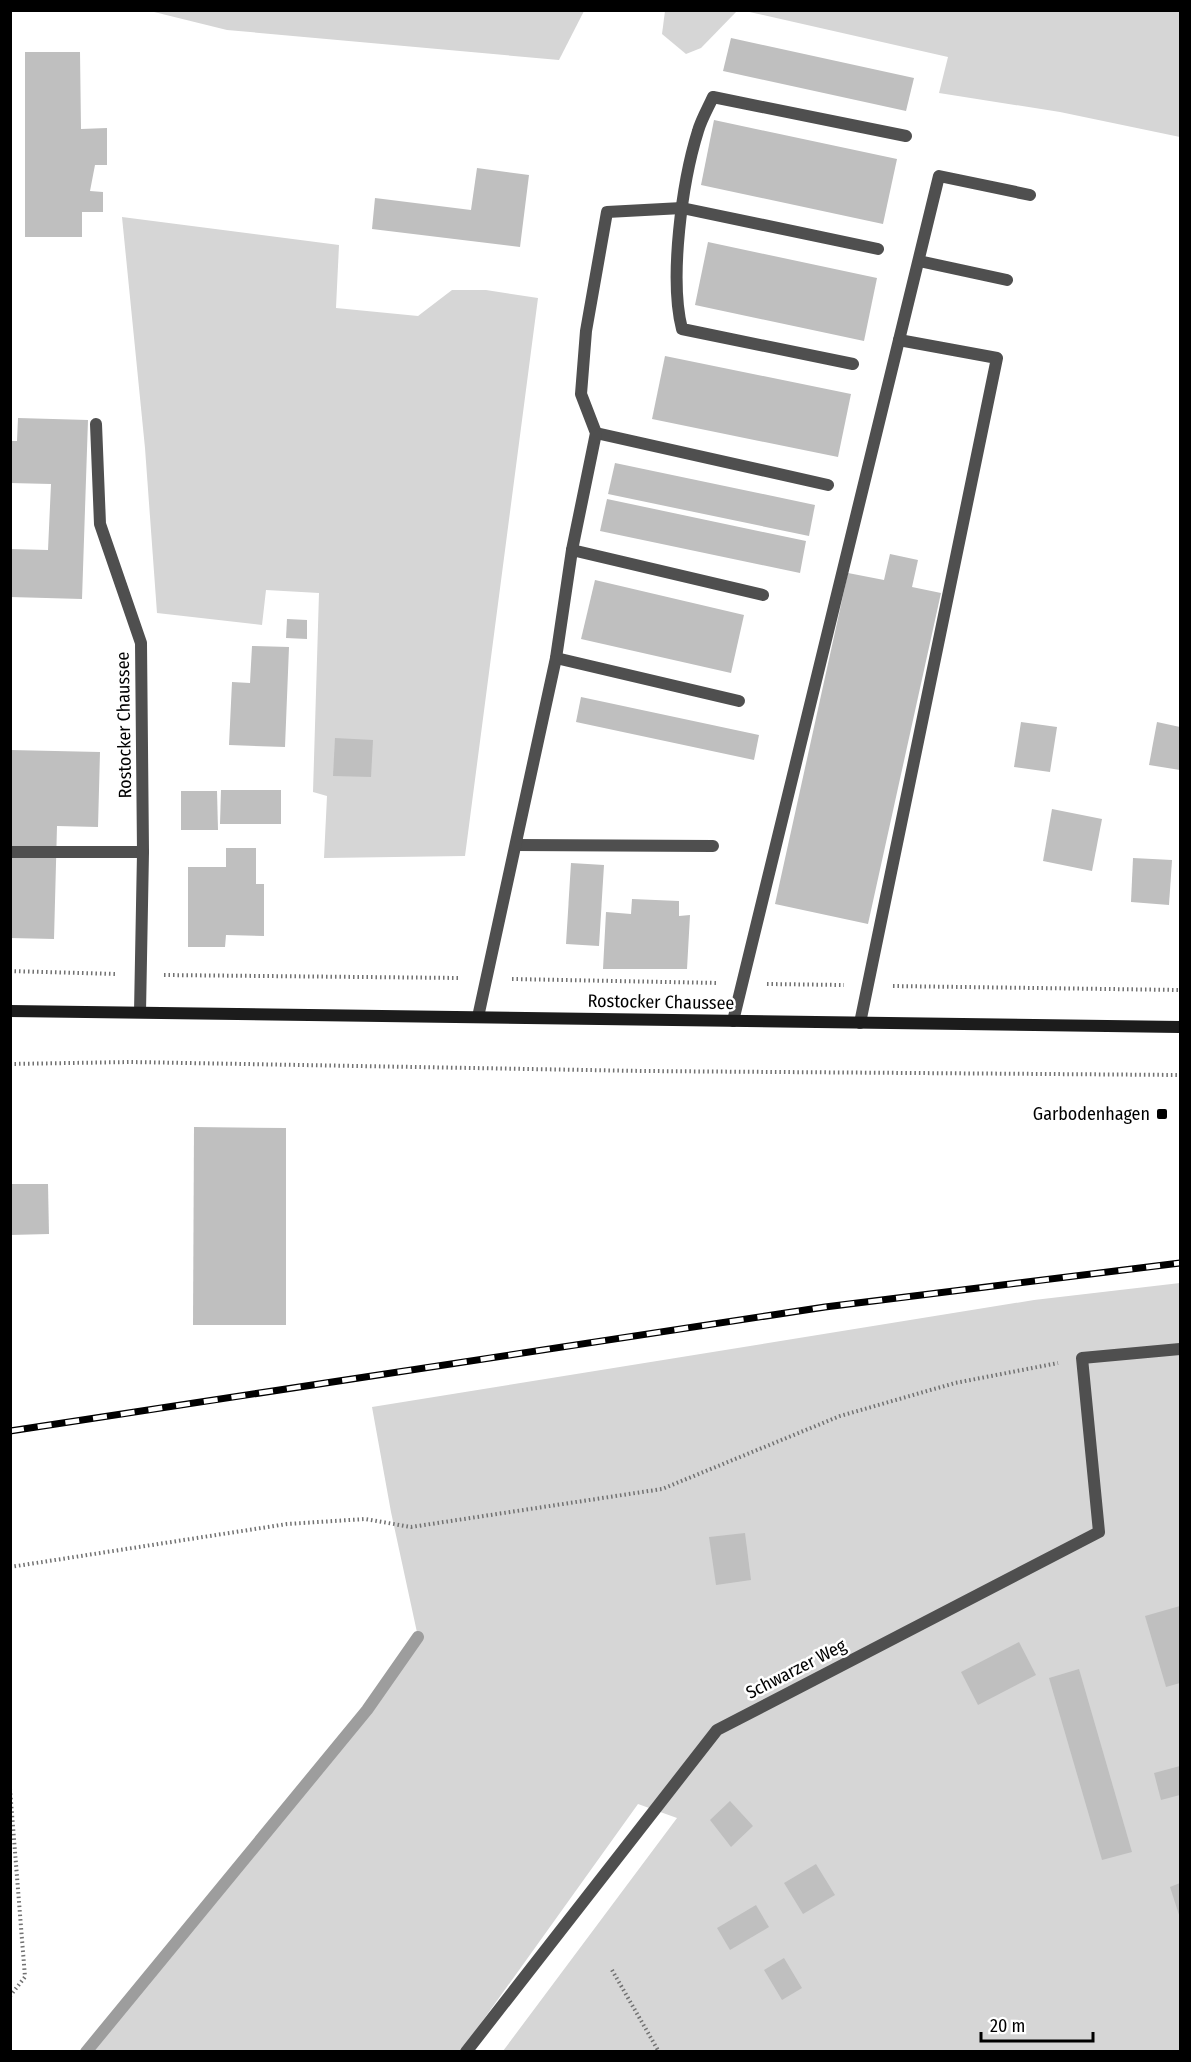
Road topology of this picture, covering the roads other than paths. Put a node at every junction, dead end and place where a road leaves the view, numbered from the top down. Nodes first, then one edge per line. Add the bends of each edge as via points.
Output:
1 (906, 136) dead end
2 (1030, 195) dead end
3 (682, 208) junction
4 (878, 249) dead end
5 (919, 261) junction
6 (1007, 280) dead end
7 (899, 340) junction
8 (853, 364) dead end
9 (96, 424) dead end
10 (596, 433) junction
11 (828, 485) dead end
12 (572, 550) junction
13 (763, 595) dead end
14 (556, 658) junction
15 (739, 701) dead end
16 (516, 844) junction
17 (713, 846) dead end
18 (10, 852) edge
19 (143, 852) junction
20 (10, 1011) edge
21 (140, 1012) junction
22 (478, 1017) junction
23 (733, 1021) junction
24 (860, 1023) junction
25 (1180, 1027) edge
26 (1180, 1349) edge
27 (466, 2052) edge

1 - 3 street via 713,97 698,131
2 - 5 street via 939,176
3 - 4 street
3 - 8 street via 676,307 682,329
3 - 10 street via 607,212 586,331 581,394
5 - 6 street
5 - 7 street
7 - 23 street
7 - 24 street via 997,358
9 - 19 street, Rostocker Chaussee via 100,524 141,643
10 - 11 street
10 - 12 street
12 - 13 street
12 - 14 street
14 - 15 street
14 - 16 street
16 - 17 street
16 - 22 street
18 - 19 street
19 - 21 street, Rostocker Chaussee
20 - 21 main road, Rostocker Chaussee
21 - 22 main road, Rostocker Chaussee
22 - 23 main road, Rostocker Chaussee
23 - 24 main road, Rostocker Chaussee
24 - 25 main road, Rostocker Chaussee
26 - 27 street, Schwarzer Weg via 1082,1358 1099,1532 717,1730

